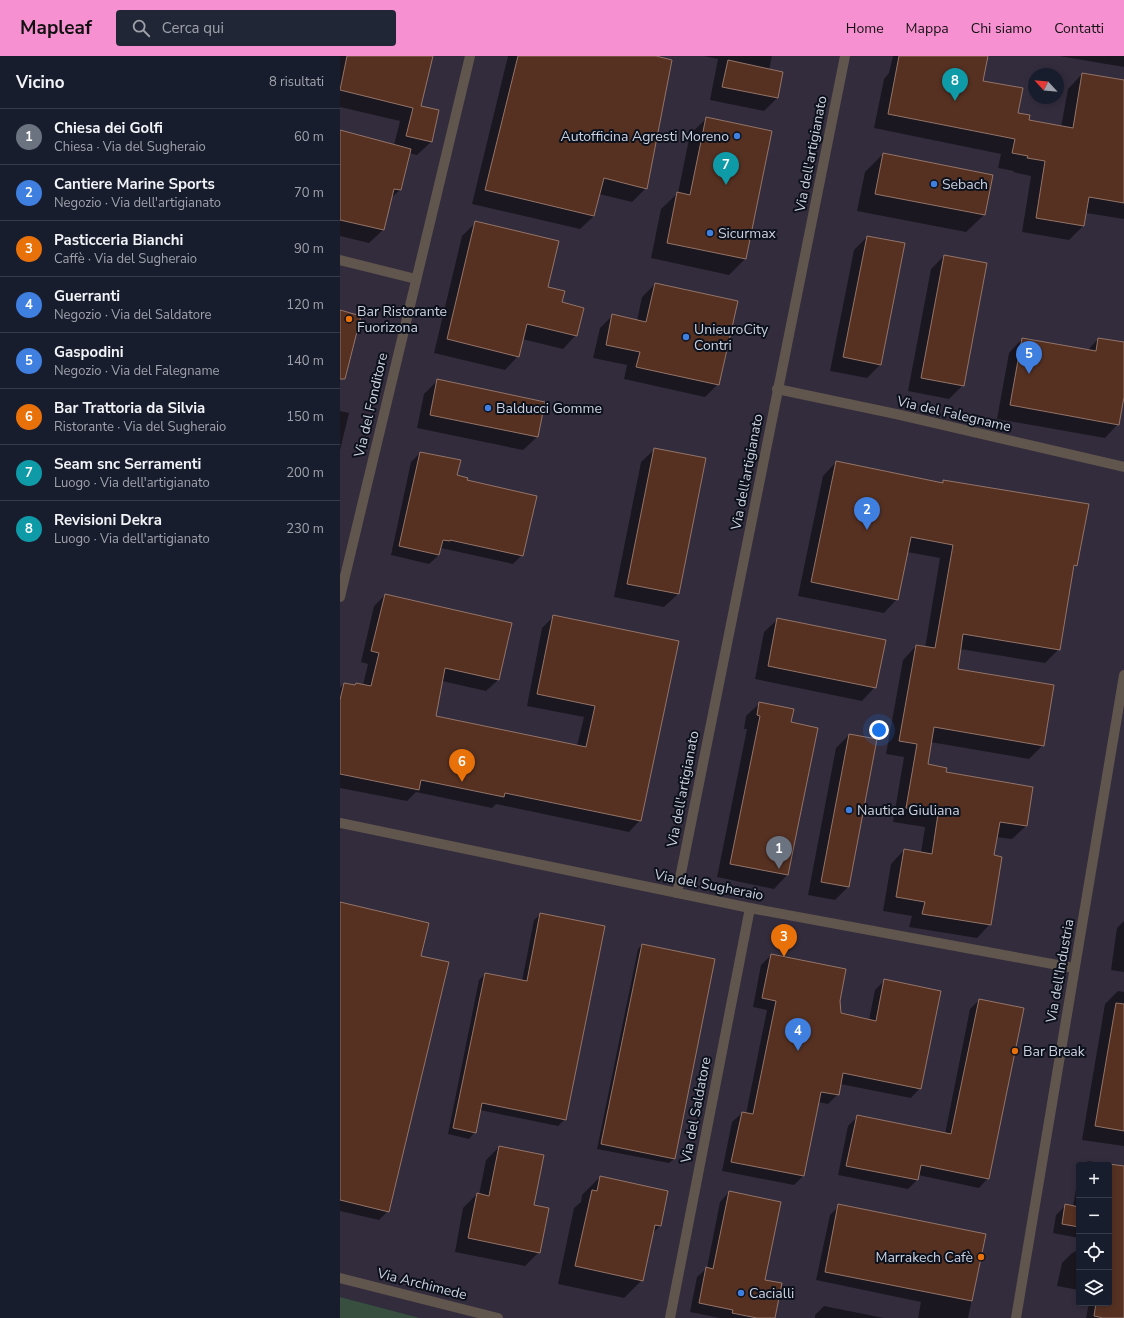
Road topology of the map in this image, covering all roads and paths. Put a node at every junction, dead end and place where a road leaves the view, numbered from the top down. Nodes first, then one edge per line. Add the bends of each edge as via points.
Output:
1 (470, 56) edge
2 (845, 56) edge
3 (340, 260) edge
4 (416, 279) junction
5 (777, 389) junction
6 (1124, 467) edge
7 (340, 598) edge
8 (1124, 675) edge
9 (340, 823) edge
10 (677, 893) junction
11 (750, 908) junction
12 (1074, 968) junction
13 (340, 1278) edge
14 (498, 1318) edge
15 (670, 1318) edge
16 (1016, 1318) edge

1 - 4 street, Via del Fonditore
2 - 5 street, Via dell'artigianato
3 - 4 street
4 - 7 street, Via del Fonditore
5 - 6 street, Via del Falegname
5 - 10 street, Via dell'artigianato
8 - 12 street, Via dell'Industria
9 - 10 street, Via del Sugheraio
10 - 11 street, Via del Sugheraio
11 - 12 street, Via del Sugheraio
11 - 15 street, Via del Saldatore
12 - 16 street, Via dell'Industria
13 - 14 street, Via Archimede

